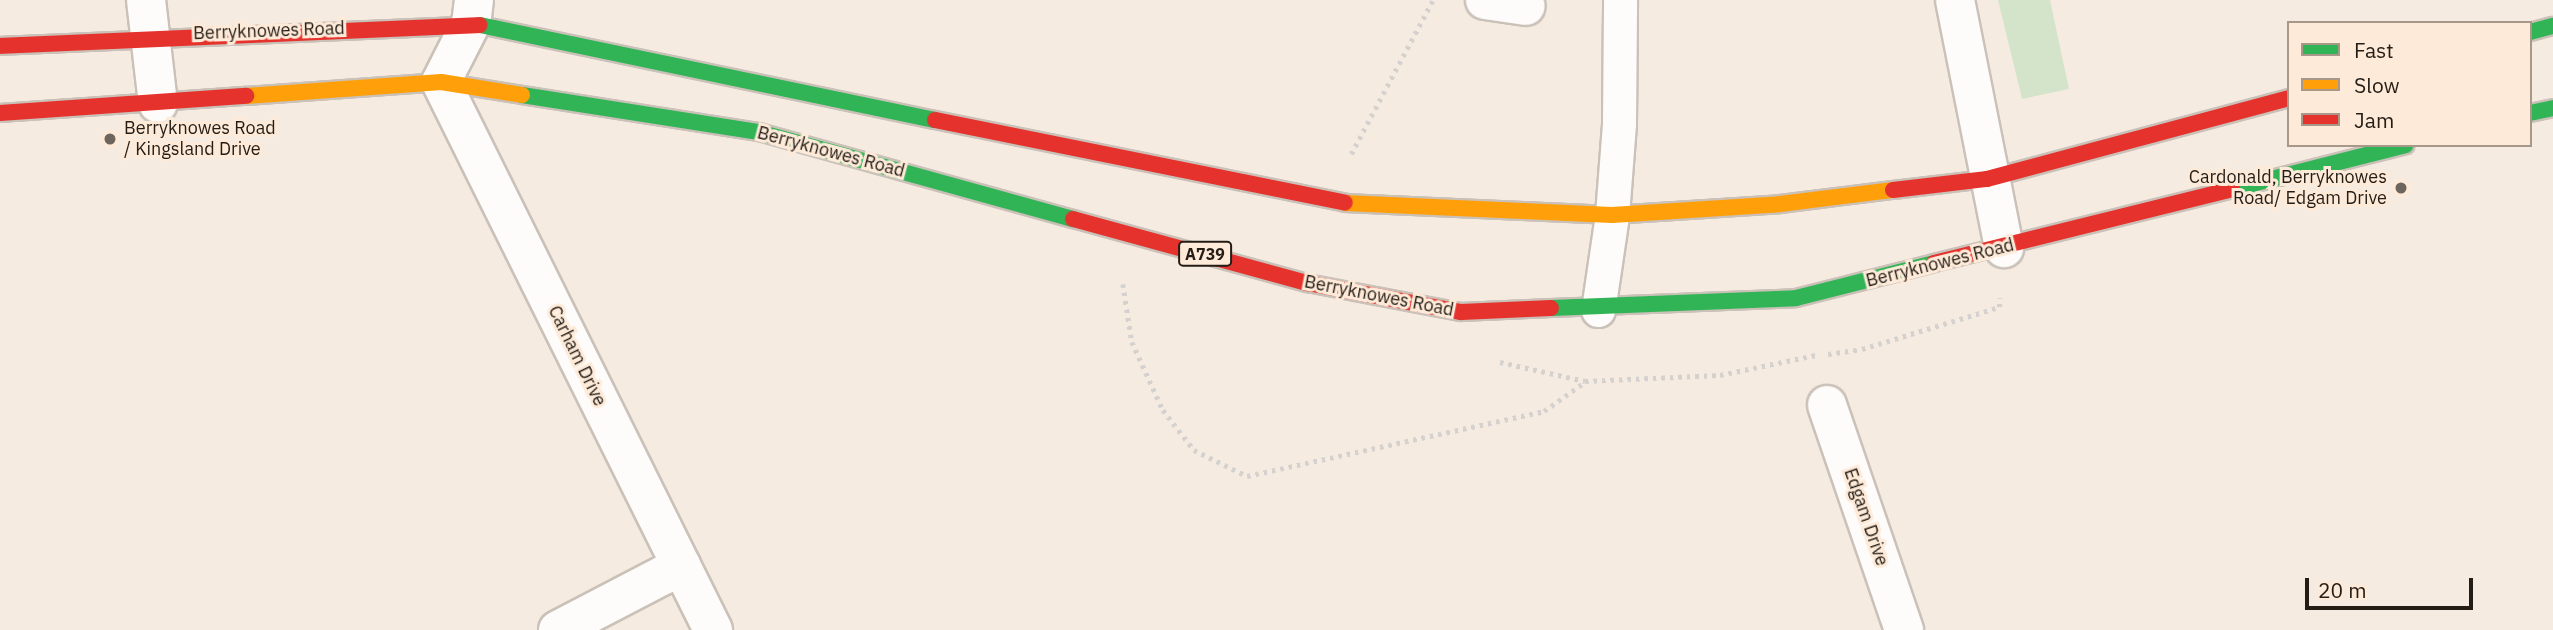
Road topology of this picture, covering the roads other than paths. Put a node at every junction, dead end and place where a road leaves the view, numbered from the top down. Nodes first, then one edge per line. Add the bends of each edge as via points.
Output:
1 (1485, 0) edge
2 (1620, 0) edge
3 (1955, 0) edge
4 (1526, 6) dead end
5 (472, 11) edge
6 (148, 18) edge
7 (2553, 26) edge
8 (2532, 31) edge
9 (0, 46) edge
10 (442, 82) junction
11 (2287, 99) edge
12 (159, 103) junction
13 (2553, 108) edge
14 (0, 113) edge
15 (2532, 113) edge
16 (2398, 147) edge
17 (1987, 179) junction
18 (1612, 215) junction
19 (2004, 248) junction
20 (1598, 310) junction
21 (1828, 405) dead end
22 (681, 566) junction
23 (558, 630) edge
24 (713, 630) edge
25 (1904, 630) edge

1 - 4 street
2 - 18 lane
3 - 17 street
5 - 6 main road, Berryknowes Road
5 - 10 street
5 - 18 main road, Berryknowes Road via 1326,202
6 - 9 main road, Berryknowes Road
6 - 12 street
7 - 8 main road
10 - 12 main road, Berryknowes Road / A739
10 - 20 main road, Berryknowes Road / A739 via 759,132 1307,283 1461,312
10 - 22 street, Carham Drive
11 - 17 main road, Berryknowes Road
12 - 14 main road, Berryknowes Road / A739
13 - 15 main road
16 - 19 main road, Berryknowes Road / A739
17 - 18 main road, Berryknowes Road via 1780,204
17 - 19 street
18 - 20 lane
19 - 20 main road, Berryknowes Road / A739 via 1796,298
21 - 25 street, Edgam Drive
22 - 23 street
22 - 24 street, Carham Drive

